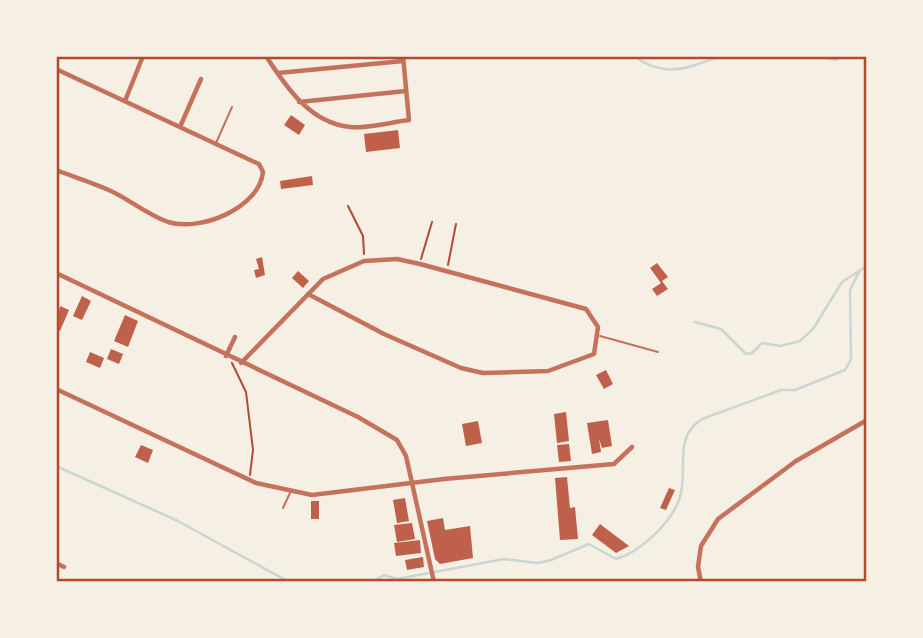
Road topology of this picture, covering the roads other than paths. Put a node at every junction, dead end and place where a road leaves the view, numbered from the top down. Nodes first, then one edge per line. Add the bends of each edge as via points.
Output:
1 (143, 56) edge
2 (266, 56) edge
3 (403, 58) edge
4 (56, 69) edge
5 (277, 73) junction
6 (201, 79) dead end
7 (406, 91) junction
8 (125, 101) junction
9 (299, 102) junction
10 (232, 107) dead end
11 (180, 127) junction
12 (216, 144) junction
13 (56, 170) edge
14 (56, 273) edge
15 (308, 294) junction
16 (599, 335) junction
17 (235, 337) dead end
18 (658, 352) dead end
19 (226, 356) junction
20 (241, 363) junction
21 (56, 389) edge
22 (867, 420) edge
23 (632, 447) dead end
24 (414, 483) junction
25 (290, 492) junction
26 (283, 508) dead end
27 (56, 562) edge
28 (64, 567) dead end
29 (434, 582) edge
30 (701, 582) edge

1 - 8 street
2 - 5 street
3 - 5 street
3 - 7 street
4 - 8 street
5 - 9 street
6 - 11 street
7 - 9 street
7 - 9 street via 409,120 350,127
8 - 11 street
10 - 12 lane
11 - 12 street
12 - 13 street via 258,164 263,173 241,207 210,221 169,222 109,190
14 - 19 street
15 - 16 street via 323,279 363,261 397,260 586,309 592,313
15 - 16 street via 384,334 483,373 548,371 594,354
15 - 20 street
16 - 18 lane
17 - 19 street
19 - 20 street
20 - 24 street via 392,436 406,456
21 - 25 street via 249,479
22 - 30 street via 796,461 718,519 701,546
23 - 24 street via 614,464
24 - 25 street via 336,493
24 - 29 street
25 - 26 lane
27 - 28 street

